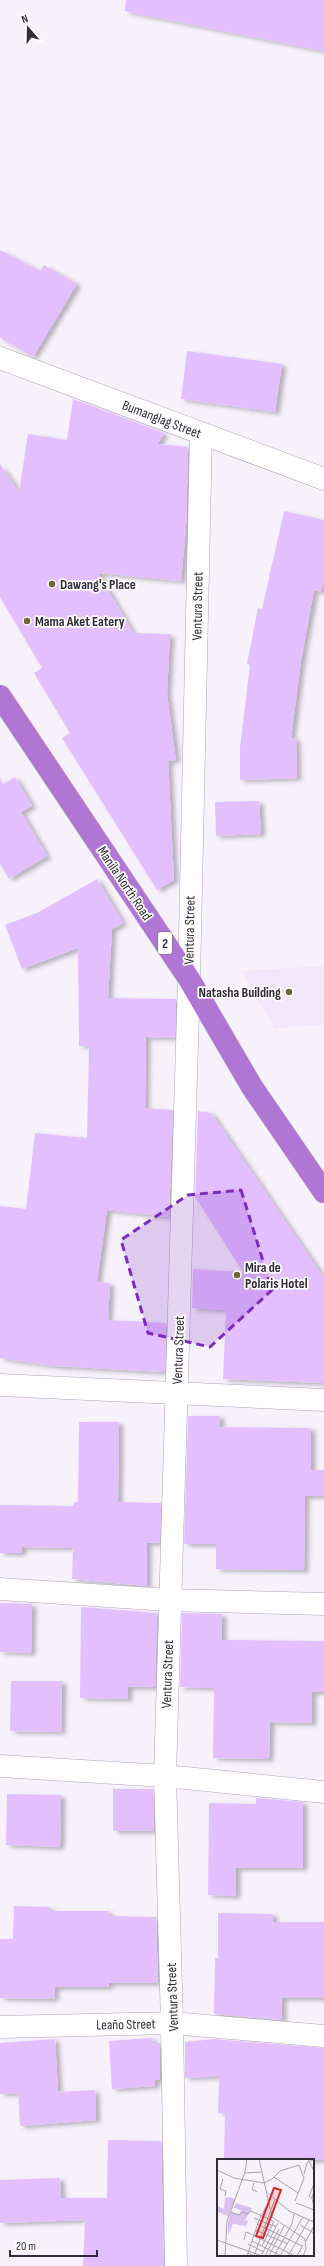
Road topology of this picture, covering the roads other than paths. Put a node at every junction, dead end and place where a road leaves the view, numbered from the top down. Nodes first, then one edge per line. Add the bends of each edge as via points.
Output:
1 (0, 358) edge
2 (201, 433) junction
3 (324, 479) edge
4 (0, 696) edge
5 (189, 979) junction
6 (324, 1192) edge
7 (0, 1385) edge
8 (176, 1394) junction
9 (324, 1400) edge
10 (0, 1589) edge
11 (169, 1600) junction
12 (324, 1604) edge
13 (0, 1766) edge
14 (165, 1776) junction
15 (324, 1792) edge
16 (172, 2023) junction
17 (0, 2027) edge
18 (324, 2036) edge
19 (176, 2266) edge

1 - 2 street, Bumanglag Street
2 - 3 street, Bumanglag Street
2 - 5 street, Ventura Street
4 - 5 highway, Manila North Road / 2
5 - 6 highway, Manila North Road / 2 via 252,1087
5 - 8 street, Ventura Street
7 - 8 street
8 - 9 street
8 - 11 street, Ventura Street
10 - 11 street
11 - 12 street
11 - 14 street, Ventura Street
13 - 14 street
14 - 15 street
14 - 16 street, Ventura Street
16 - 17 street, Leaño Street
16 - 18 street, Leaño Street
16 - 19 street, Ventura Street

